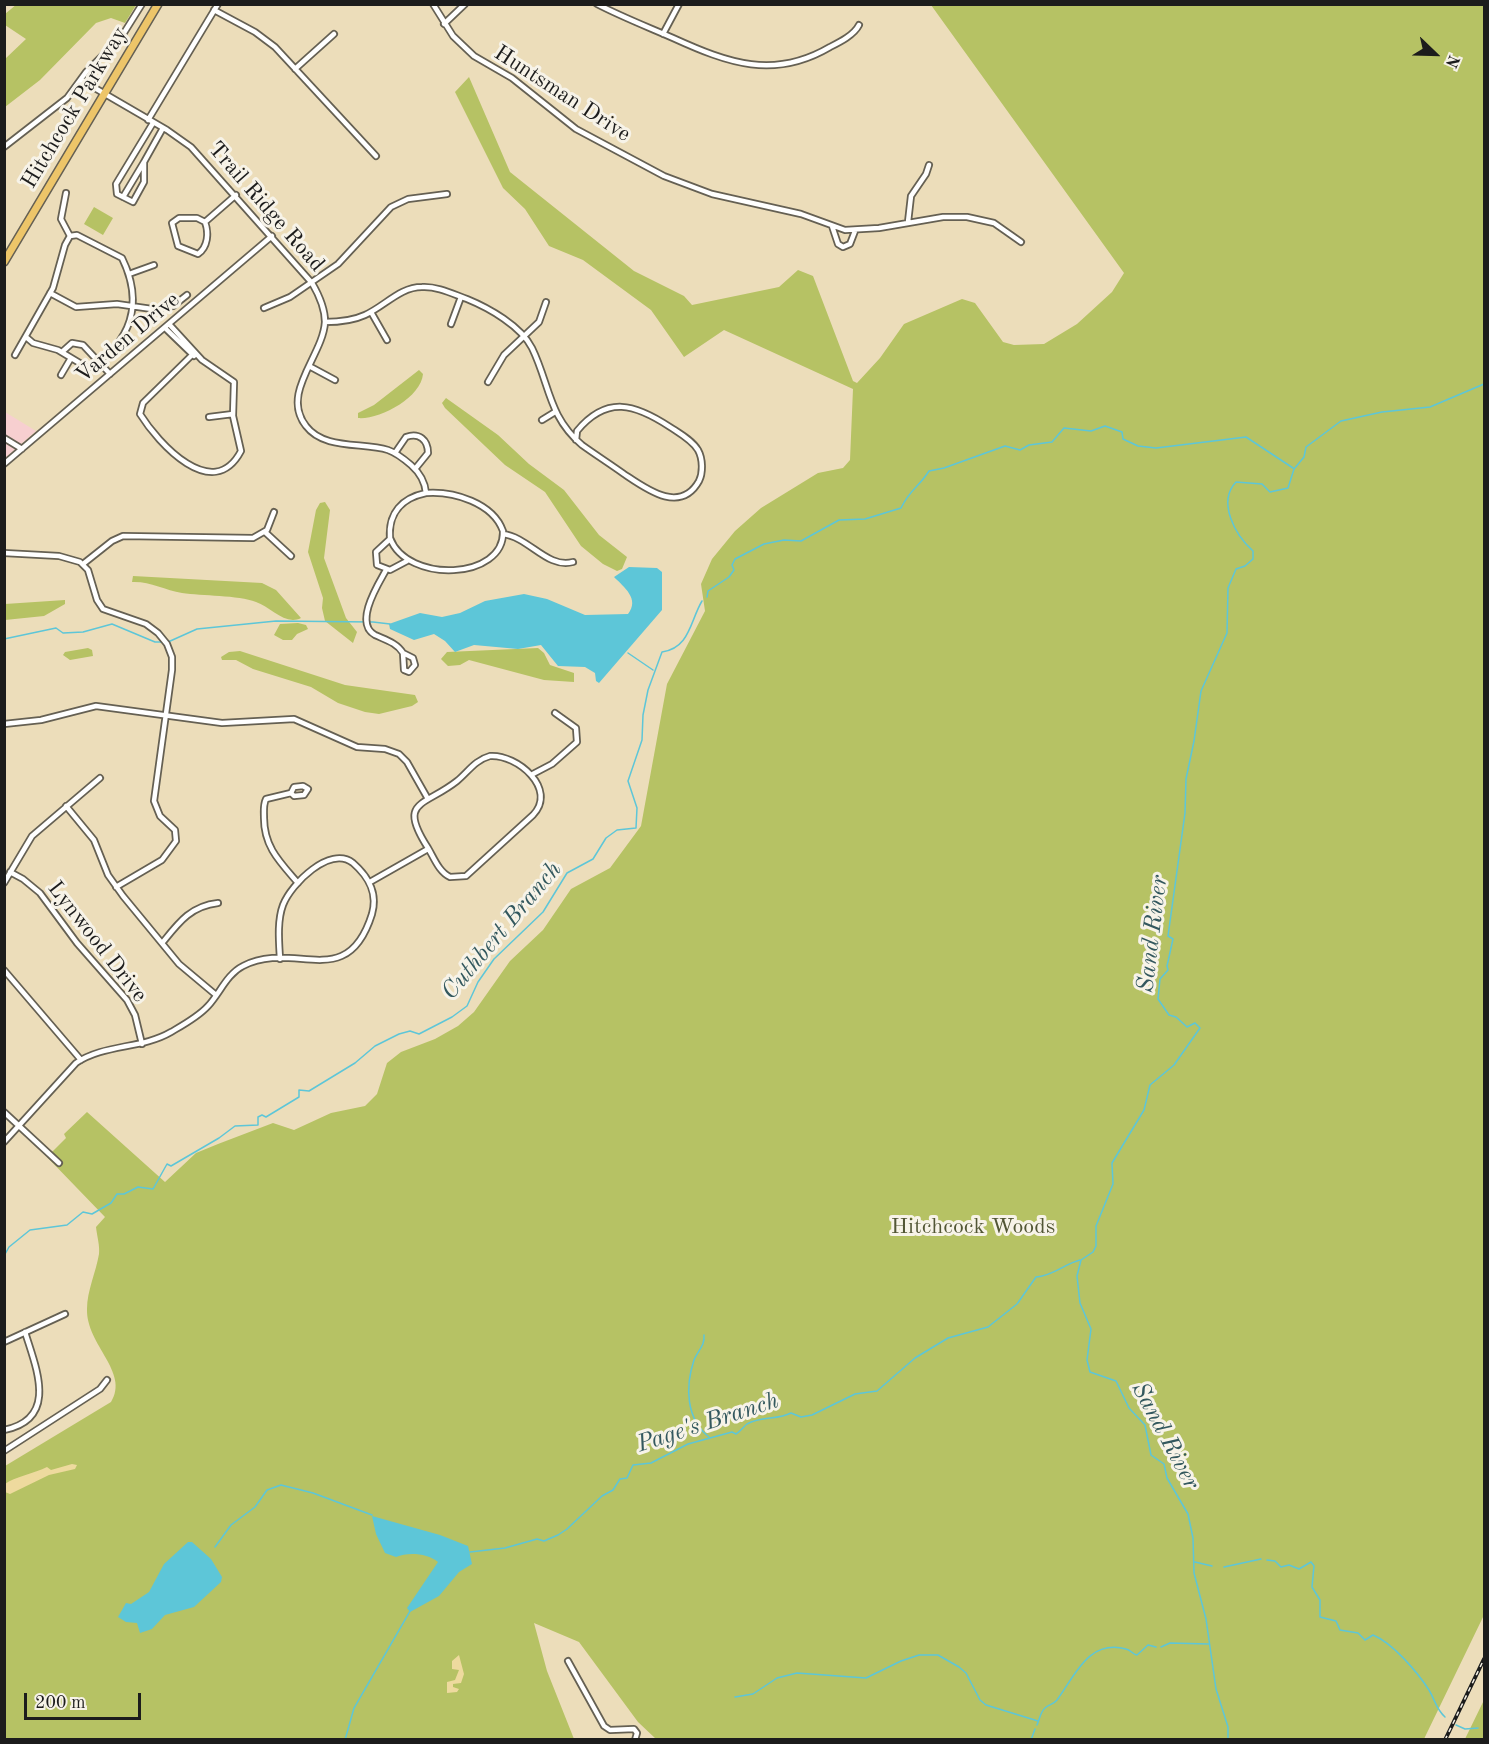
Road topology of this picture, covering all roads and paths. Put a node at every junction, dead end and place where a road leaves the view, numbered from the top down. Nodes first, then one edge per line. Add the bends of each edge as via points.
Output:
1 (142, 4) edge
2 (158, 4) edge
3 (218, 4) edge
4 (433, 4) edge
5 (465, 4) edge
6 (597, 4) edge
7 (679, 4) edge
8 (214, 10) junction
9 (444, 24) junction
10 (859, 25) dead end
11 (334, 34) dead end
12 (663, 34) junction
13 (296, 69) junction
14 (81, 80) junction
15 (104, 96) junction
16 (151, 122) junction
17 (163, 128) junction
18 (4, 147) edge
19 (376, 156) dead end
20 (144, 162) junction
21 (929, 165) dead end
22 (66, 193) dead end
23 (447, 194) dead end
24 (236, 195) junction
25 (123, 197) junction
26 (205, 222) junction
27 (908, 222) junction
28 (831, 225) junction
29 (855, 231) junction
30 (70, 236) junction
31 (272, 236) junction
32 (1021, 242) dead end
33 (4, 262) edge
34 (154, 265) dead end
35 (129, 274) junction
36 (312, 283) junction
37 (50, 293) junction
38 (187, 295) dead end
39 (461, 297) junction
40 (546, 302) dead end
41 (131, 306) junction
42 (264, 308) dead end
43 (371, 312) junction
44 (325, 322) junction
45 (451, 324) dead end
46 (167, 326) junction
47 (26, 337) junction
48 (524, 337) junction
49 (387, 340) dead end
50 (62, 352) junction
51 (15, 355) dead end
52 (192, 355) junction
53 (71, 358) junction
54 (202, 360) junction
55 (99, 362) junction
56 (309, 366) junction
57 (110, 374) junction
58 (61, 375) dead end
59 (240, 376) dead end
60 (335, 380) dead end
61 (233, 381) junction
62 (488, 382) dead end
63 (555, 412) junction
64 (233, 414) junction
65 (209, 417) dead end
66 (542, 420) dead end
67 (4, 438) edge
68 (576, 440) junction
69 (22, 449) junction
70 (395, 453) junction
71 (5, 461) edge
72 (415, 469) junction
73 (646, 488) junction
74 (426, 493) junction
75 (640, 495) dead end
76 (274, 512) dead end
77 (265, 532) junction
78 (504, 534) junction
79 (390, 539) junction
80 (4, 553) edge
81 (291, 556) dead end
82 (407, 561) junction
83 (573, 562) dead end
84 (83, 564) junction
85 (386, 570) junction
86 (403, 653) dead end
87 (555, 713) dead end
88 (166, 716) junction
89 (4, 724) edge
90 (531, 775) junction
91 (100, 777) dead end
92 (291, 793) dead end
93 (428, 799) junction
94 (66, 806) junction
95 (429, 849) junction
96 (10, 872) junction
97 (370, 882) junction
98 (4, 883) edge
99 (298, 883) junction
100 (116, 887) junction
101 (218, 903) dead end
102 (163, 942) junction
103 (279, 959) junction
104 (4, 970) edge
105 (216, 995) junction
106 (142, 1044) junction
107 (81, 1060) junction
108 (4, 1112) edge
109 (18, 1126) junction
110 (4, 1142) edge
111 (59, 1163) dead end
112 (65, 1314) dead end
113 (25, 1332) junction
114 (4, 1342) edge
115 (107, 1380) dead end
116 (4, 1430) edge
117 (4, 1451) edge
118 (568, 1661) dead end
119 (636, 1740) edge

1 - 14 street via 122,36
2 - 15 main road, Hitchcock Parkway
3 - 8 street
4 - 9 street, Huntsman Drive
5 - 9 street
6 - 12 street
7 - 12 street
8 - 13 street via 263,38
8 - 16 street
9 - 28 street, Huntsman Drive via 474,56 512,78 576,129 664,176 712,194 801,214
10 - 12 street via 818,54 795,63 768,66 724,59
11 - 13 street
13 - 19 street
14 - 15 street, Trail Ridge Road
14 - 18 street via 62,103
15 - 16 street, Trail Ridge Road
15 - 33 main road, Hitchcock Parkway
16 - 17 street, Trail Ridge Road
16 - 25 street via 116,183 117,194
17 - 20 street
17 - 24 street, Trail Ridge Road via 191,147
20 - 25 street
20 - 25 street via 144,182 133,202
21 - 27 street via 911,196
22 - 30 street via 61,219
23 - 36 street via 391,207 346,257
24 - 26 street
24 - 31 street, Trail Ridge Road
26 - 26 street via 184,218 175,221 172,224 178,246 198,254 203,250
27 - 29 street, Huntsman Drive
27 - 32 street, Huntsman Drive via 974,218 1001,227
28 - 29 street, Huntsman Drive
28 - 29 street, Huntsman Drive via 843,247 850,244
30 - 35 street via 77,235 120,255
30 - 37 street
31 - 36 street, Trail Ridge Road
31 - 46 street, Varden Drive
34 - 35 street
35 - 41 street
36 - 42 street
36 - 44 street, Trail Ridge Road via 321,300
37 - 41 street via 76,308
37 - 47 street
38 - 41 street via 164,310
39 - 43 street via 433,288 414,288
39 - 45 street
39 - 48 street via 489,309
40 - 48 street via 542,318
41 - 55 street via 124,337
43 - 44 street via 352,320
43 - 49 street
44 - 56 street
46 - 52 street
46 - 54 street
46 - 57 street, Varden Drive
47 - 50 street
47 - 51 street
48 - 62 street via 504,356
48 - 63 street
50 - 53 street
50 - 55 street via 76,343
52 - 54 street
52 - 64 street via 143,403 141,416 180,461 211,470 232,463 241,451
53 - 55 street via 88,368
53 - 58 street
54 - 61 street
55 - 57 street
56 - 60 street
56 - 70 street via 298,400 302,419 310,431 327,440 364,444
57 - 69 street, Varden Drive
59 - 61 street
61 - 64 street
63 - 66 street
63 - 68 street
64 - 65 street
67 - 69 street
68 - 73 street via 592,456
68 - 73 street via 577,431 594,415 624,406 650,414 694,444 700,454 702,472 689,492 667,498
69 - 71 street, Varden Drive
70 - 72 street
70 - 72 street via 406,437 421,438 428,453
72 - 74 street
73 - 75 street
74 - 78 street via 487,508
74 - 79 street via 409,498 395,510
76 - 77 street
77 - 81 street
77 - 84 street via 243,540 123,536
78 - 82 street via 493,555 472,568 428,568
78 - 83 street via 523,540 557,563
79 - 82 street
79 - 85 street via 375,555 378,565
80 - 84 street via 59,556
82 - 85 street
84 - 88 street via 103,609 146,624 167,644 173,666
85 - 86 street via 369,602 369,627 371,633
87 - 90 street via 576,728 577,742 552,764
88 - 89 street via 96,706 41,720
88 - 93 street via 222,723 298,720 357,747 399,754
88 - 100 street via 155,806 175,830 176,841 162,860
90 - 93 street via 506,758 486,757 454,784
90 - 95 street via 542,796 538,810 466,876 457,879 446,875
91 - 94 street
92 - 99 street via 271,796 265,801 264,834 276,857
93 - 95 street via 417,807 413,821
94 - 96 street via 32,836
94 - 100 street via 93,839
95 - 97 street
96 - 98 street
96 - 106 street, Lynwood Drive via 40,893 127,1000
97 - 99 street via 351,861 337,857
97 - 103 street via 375,898 372,912 363,938 352,951 329,960
99 - 103 street via 282,909
100 - 102 street
101 - 102 street via 190,912
102 - 105 street via 178,964
103 - 105 street via 243,965
104 - 107 street
105 - 106 street via 187,1023
106 - 107 street
107 - 109 street
108 - 109 street
109 - 110 street
109 - 111 street
112 - 113 street
113 - 114 street
113 - 116 street via 36,1369 39,1404 28,1420
115 - 117 street via 100,1389
118 - 119 street via 604,1726 610,1730 631,1728 637,1731

